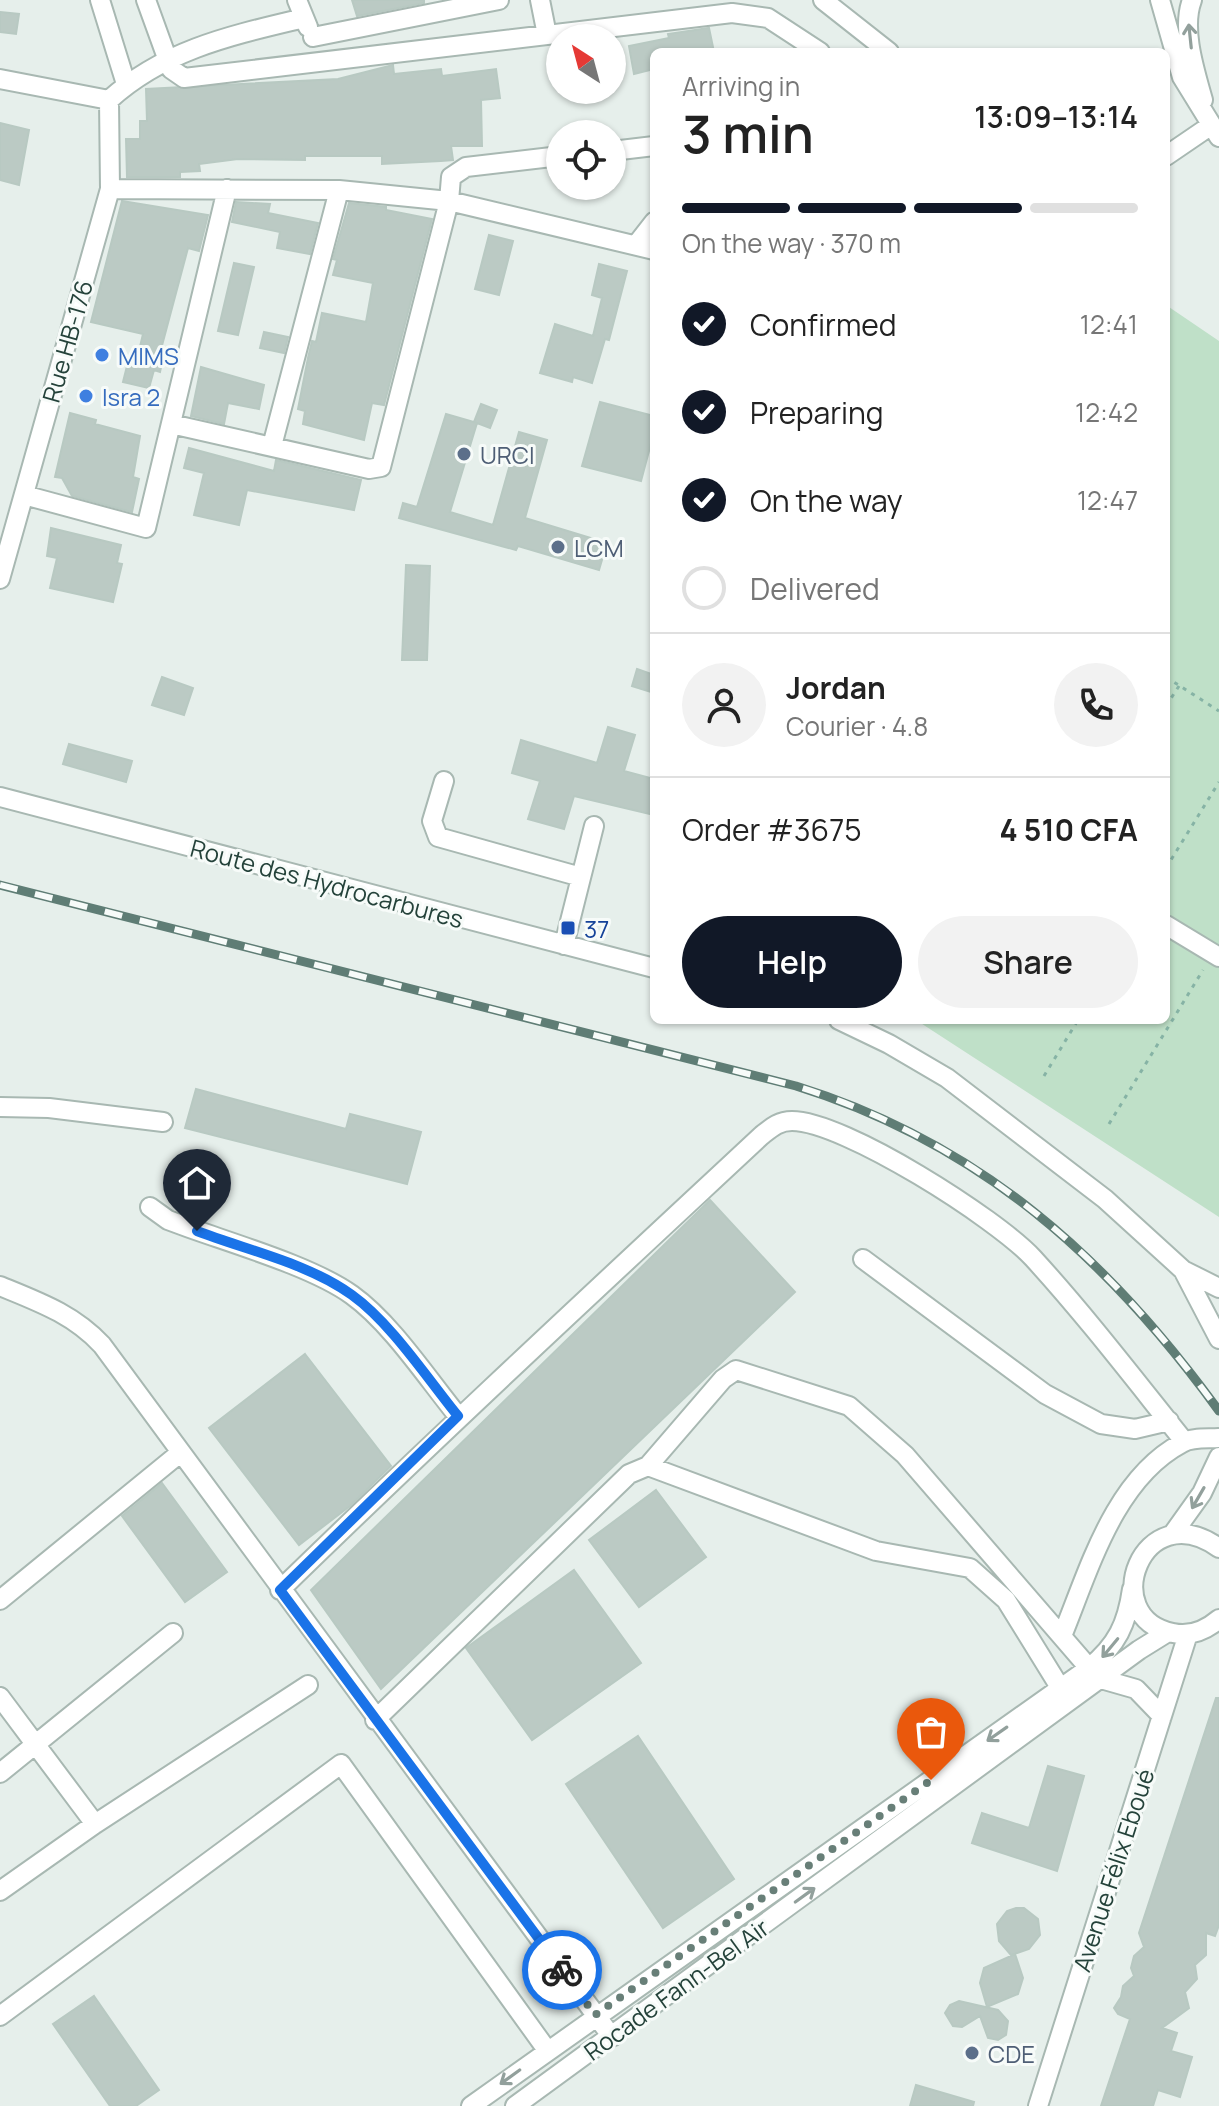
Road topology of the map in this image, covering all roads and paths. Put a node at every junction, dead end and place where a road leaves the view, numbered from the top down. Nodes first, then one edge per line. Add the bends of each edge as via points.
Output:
1 (100, 0) edge
2 (146, 0) edge
3 (297, 0) edge
4 (499, 0) edge
5 (540, 0) edge
6 (823, 0) edge
7 (1160, 0) edge
8 (1192, 0) edge
9 (304, 18) junction
10 (626, 26) edge
11 (546, 30) edge
12 (546, 35) edge
13 (313, 37) junction
14 (795, 45) edge
15 (884, 48) edge
16 (168, 58) junction
17 (325, 62) junction
18 (0, 79) edge
19 (126, 84) junction
20 (109, 100) junction
21 (1215, 131) edge
22 (650, 146) edge
23 (626, 149) edge
24 (1170, 154) edge
25 (546, 158) edge
26 (110, 189) junction
27 (227, 189) junction
28 (339, 190) junction
29 (449, 201) junction
30 (645, 248) edge
31 (171, 424) junction
32 (272, 446) junction
33 (24, 495) junction
34 (0, 579) edge
35 (1170, 680) edge
36 (1179, 686) junction
37 (1170, 700) edge
38 (1219, 711) edge
39 (444, 781) dead end
40 (1219, 782) edge
41 (0, 797) edge
42 (594, 826) dead end
43 (1170, 862) edge
44 (581, 877) junction
45 (1170, 927) edge
46 (564, 945) junction
47 (1216, 956) edge
48 (650, 967) edge
49 (851, 1024) edge
50 (1076, 1024) edge
51 (1044, 1076) dead end
52 (0, 1107) edge
53 (163, 1122) dead end
54 (1109, 1124) dead end
55 (150, 1207) dead end
56 (863, 1259) dead end
57 (1183, 1270) junction
58 (0, 1286) edge
59 (1219, 1288) edge
60 (1219, 1339) edge
61 (458, 1416) junction
62 (1169, 1421) junction
63 (1219, 1438) edge
64 (1184, 1441) junction
65 (180, 1453) junction
66 (1219, 1457) edge
67 (648, 1466) junction
68 (1172, 1535) junction
69 (1219, 1548) edge
70 (1132, 1589) junction
71 (280, 1590) junction
72 (0, 1600) edge
73 (1219, 1619) edge
74 (1168, 1632) junction
75 (173, 1633) dead end
76 (1188, 1634) junction
77 (1062, 1636) junction
78 (1095, 1673) junction
79 (308, 1685) dead end
80 (1065, 1696) junction
81 (0, 1697) edge
82 (1162, 1716) junction
83 (375, 1720) junction
84 (35, 1745) junction
85 (0, 1773) edge
86 (95, 1824) junction
87 (0, 1891) edge
88 (595, 2015) junction
89 (0, 2016) edge
90 (612, 2037) junction
91 (547, 2050) junction
92 (471, 2106) edge
93 (515, 2106) edge
94 (1038, 2106) edge

1 - 19 street
2 - 16 street
3 - 9 street
4 - 13 street
5 - 11 street
6 - 15 street
7 - 21 street via 1182,77
21 -> 8 street via 1194,66 1187,11
9 - 13 street
9 - 16 street via 207,42
10 - 14 street via 732,13 768,18
12 - 17 street
13 - 17 street
16 - 17 street via 184,78
16 - 19 street
18 - 20 street
19 - 20 street
20 - 26 street, Rue HB-176
21 - 24 street
22 - 23 street
25 - 29 street via 458,170 451,177
26 - 27 street
26 - 33 street, Rue HB-176
27 - 28 street
27 - 31 street
28 - 29 street
28 - 32 street
29 - 30 street
29 - 32 street via 383,464 369,469
31 - 32 street
31 - 33 street via 146,528
33 - 34 street, Rue HB-176
35 - 36 path
36 - 37 path
36 - 38 path
39 - 44 street via 432,821 438,837
40 - 43 path
41 - 46 street, Route des Hydrocarbures
42 - 44 street
44 - 46 street
45 - 47 street
46 - 48 street, Route des Hydrocarbures
47 - 54 path
49 - 57 street via 947,1078 1012,1125
50 - 51 path
52 - 53 street
55 - 61 street via 168,1220 307,1272 352,1295
56 - 62 street via 1045,1394 1101,1424 1135,1429
57 - 59 street
57 - 60 street
58 - 65 street via 82,1323
61 - 62 street via 761,1136 774,1125 791,1121 811,1124 912,1171 1019,1246
61 - 71 street
62 - 64 street
63 - 64 street
64 - 77 street via 1135,1484 1106,1530
65 - 71 street
65 - 72 street
66 -> 68 street via 1202,1493
67 - 77 street via 736,1370 849,1406 905,1455
67 - 80 street via 876,1551 970,1568 1006,1600
67 - 83 street via 629,1474
68 - 69 street via 1197,1536
68 - 70 street via 1147,1549 1138,1561
70 - 74 street via 1144,1616
70 -> 78 street via 1121,1634
71 - 83 street
73 - 76 street
74 - 76 street
74 - 78 street
75 - 84 street
76 - 82 street, Avenue Félix Eboué
77 - 78 street
78 - 80 street
78 - 82 street via 1136,1689
79 - 86 street
80 -> 88 street, Rocade Fann-Bel Air
90 -> 80 street, Rocade Fann-Bel Air
81 - 84 street
82 - 94 street, Avenue Félix Eboué
83 - 88 street
84 - 85 street
84 - 86 street
86 - 87 street
88 - 90 street
88 - 91 street, Rocade Fann-Bel Air
89 - 91 street via 341,1764
90 - 93 street, Rocade Fann-Bel Air
91 -> 92 street, Rocade Fann-Bel Air

